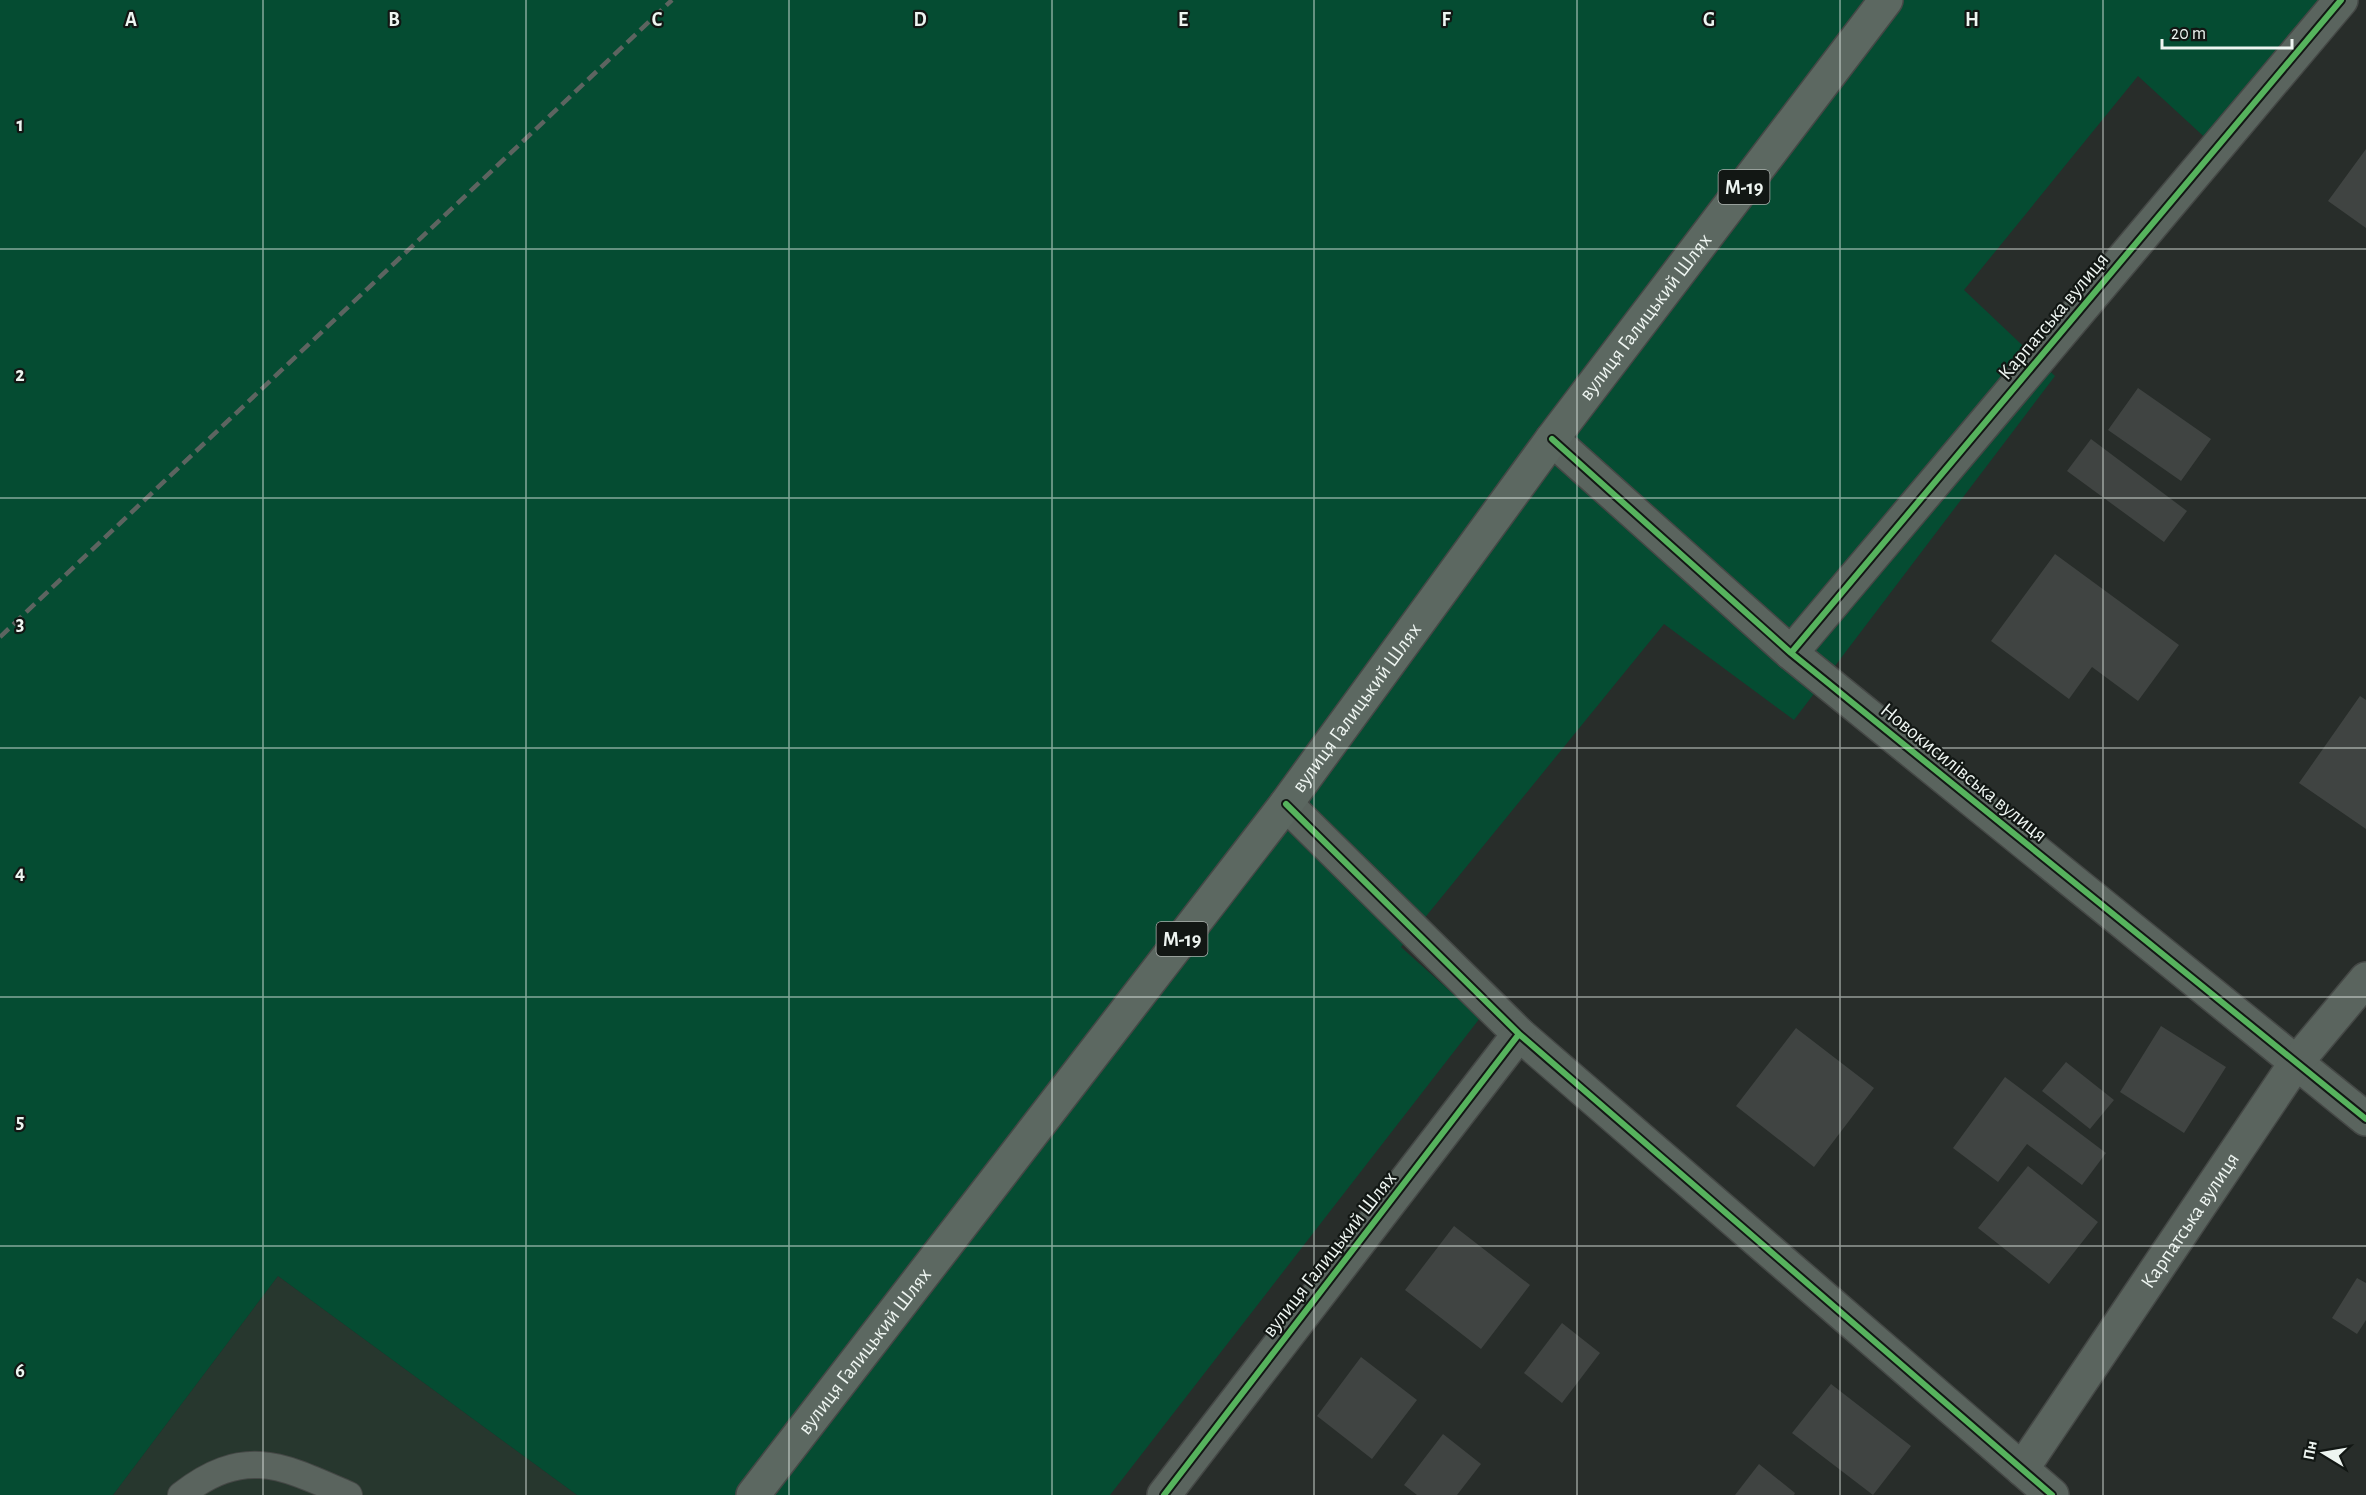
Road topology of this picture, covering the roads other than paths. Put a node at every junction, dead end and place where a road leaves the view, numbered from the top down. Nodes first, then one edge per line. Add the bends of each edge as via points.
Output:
1 (1886, 0) edge
2 (2341, 0) edge
3 (1551, 439) junction
4 (1791, 652) junction
5 (1286, 804) junction
6 (2366, 979) edge
7 (1519, 1034) junction
8 (2295, 1064) junction
9 (2366, 1119) edge
10 (2022, 1469) junction
11 (181, 1495) edge
12 (350, 1495) edge
13 (753, 1495) edge
14 (1164, 1495) edge
15 (2052, 1495) edge

1 - 3 highway, вулиця Галицький Шлях / М-19
2 - 4 street, Карпатська вулиця
3 - 4 street, Новокисилівська вулиця
3 - 5 highway, вулиця Галицький Шлях / М-19
4 - 8 street, Новокисилівська вулиця
5 - 7 street
5 - 13 highway, вулиця Галицький Шлях / М-19
6 - 8 street, Карпатська вулиця
7 - 10 street
7 - 14 street, вулиця Галицький Шлях
8 - 9 street, Новокисилівська вулиця
8 - 10 street, Карпатська вулиця
10 - 15 street
11 - 12 lane via 200,1480 247,1464 274,1465

